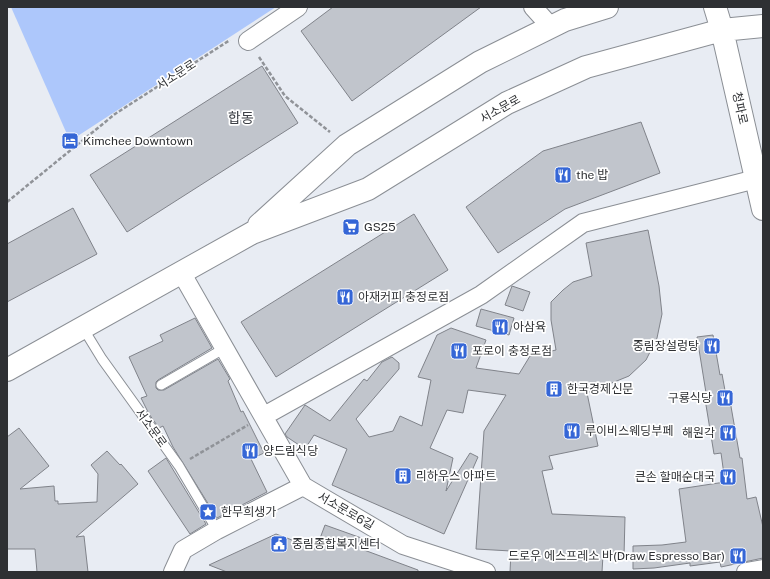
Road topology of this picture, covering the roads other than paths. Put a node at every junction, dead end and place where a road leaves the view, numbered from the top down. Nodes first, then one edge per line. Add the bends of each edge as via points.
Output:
1 (298, 7) edge
2 (533, 7) edge
3 (607, 7) edge
4 (715, 7) edge
5 (763, 26) edge
6 (551, 27) junction
7 (722, 30) junction
8 (248, 41) road end
9 (756, 179) junction
10 (763, 209) edge
11 (252, 233) junction
12 (181, 272) junction
13 (83, 327) junction
14 (225, 348) junction
15 (7, 370) edge
16 (161, 385) dead end
17 (264, 416) junction
18 (303, 486) junction
19 (217, 530) junction
20 (763, 569) edge
21 (173, 572) edge
22 (486, 572) edge
23 (746, 572) edge

1 - 8 street
2 - 6 street
3 - 6 main road, 서소문로
4 - 7 main road, 청파로
5 - 7 main road, 서소문로
6 - 11 main road, 서소문로 via 480,62 347,145
7 - 9 main road, 청파로
7 - 11 main road, 서소문로 via 586,67 507,103 368,189
9 - 10 main road, 청파로
9 - 17 street via 583,223 481,295
11 - 12 main road, 서소문로
12 - 13 main road, 서소문로
12 - 14 street
13 - 15 main road, 서소문로
13 - 19 lane, 서소문로 via 102,359 179,466
14 - 16 lane
14 - 17 street
17 - 18 street
18 - 19 street
18 - 22 street, 서소문로6길 via 403,544
19 - 21 street via 183,550
20 - 23 street

